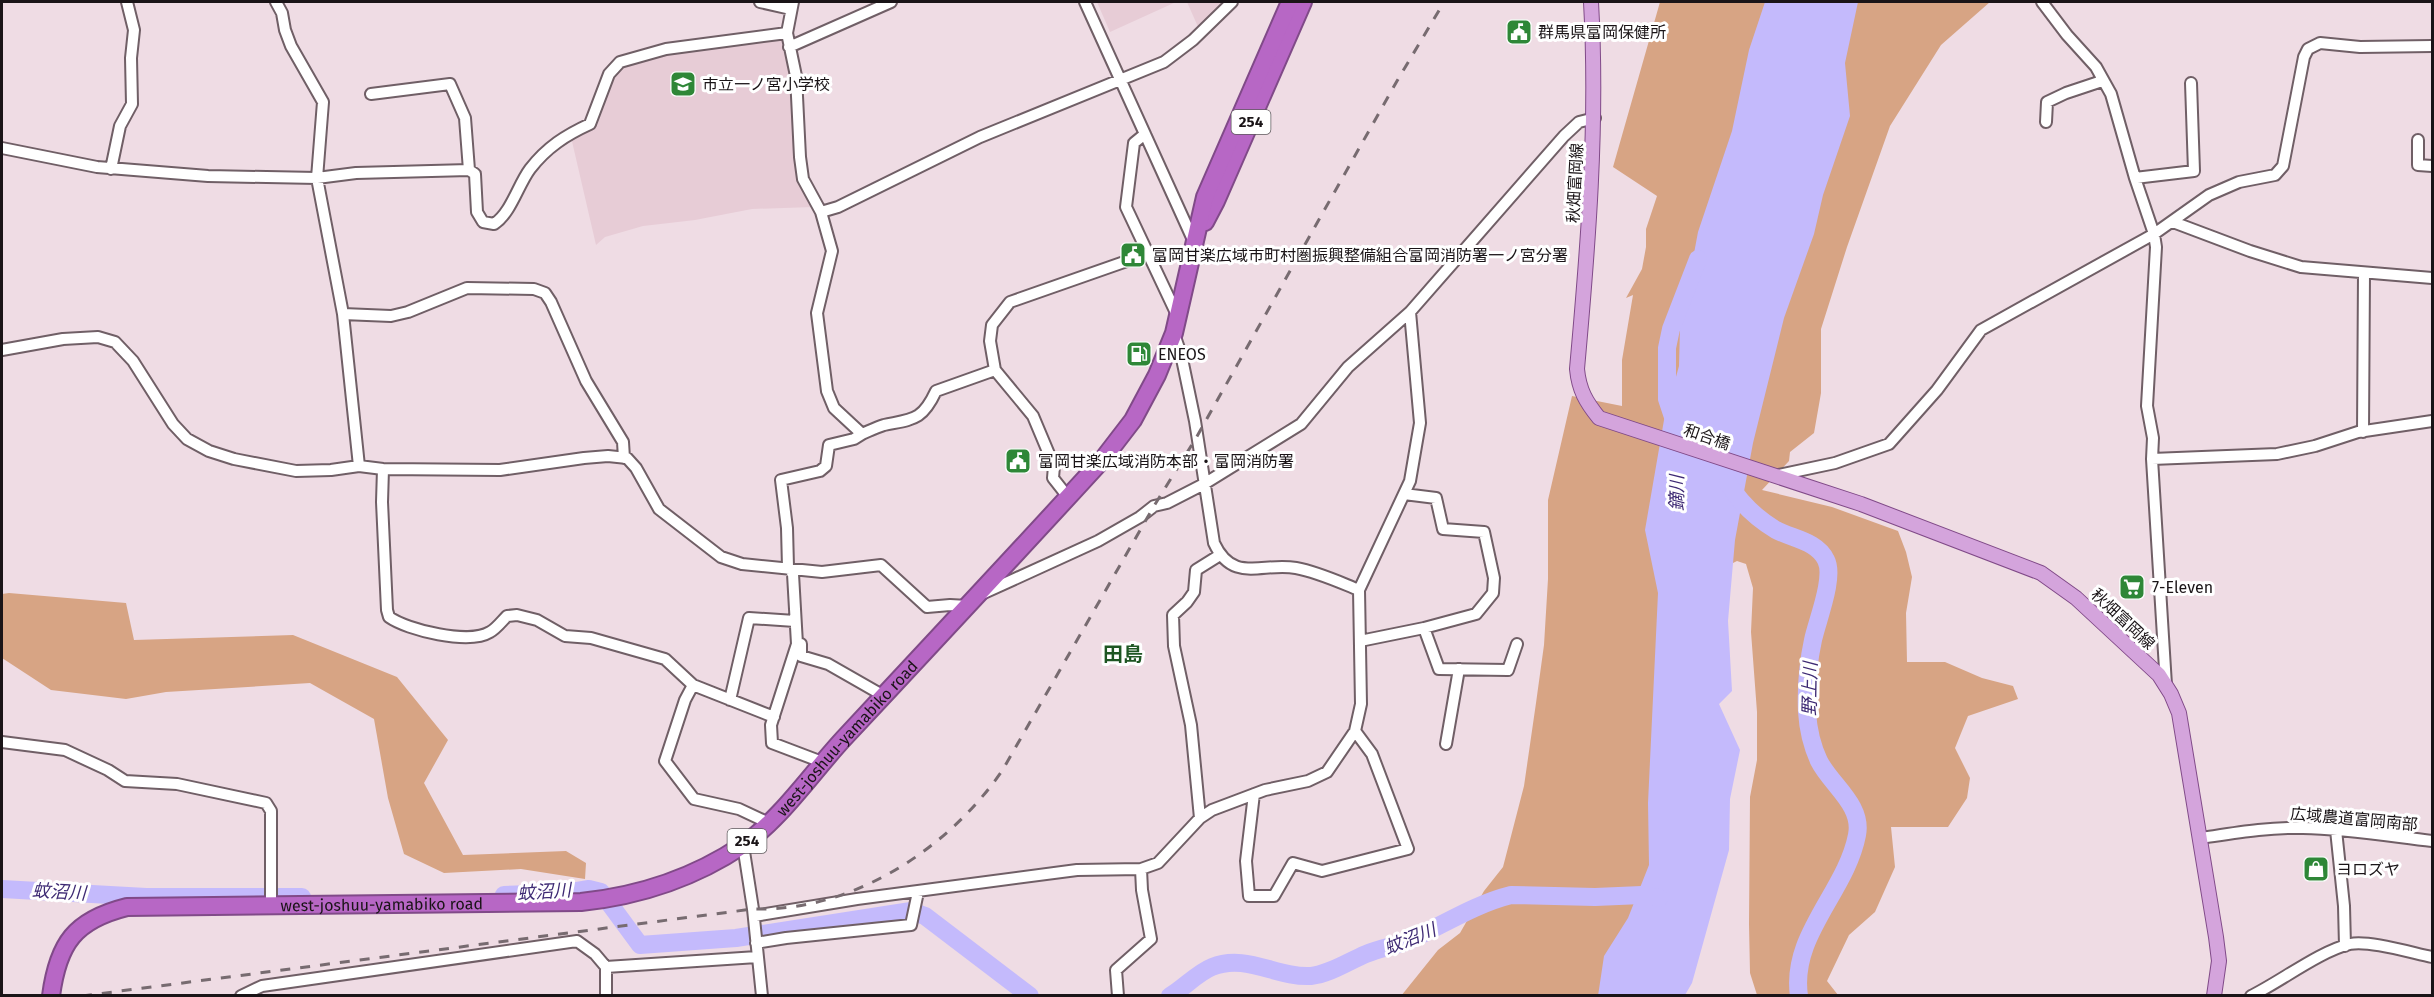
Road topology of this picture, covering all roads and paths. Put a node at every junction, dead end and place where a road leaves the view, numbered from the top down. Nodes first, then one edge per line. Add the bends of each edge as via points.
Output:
1 (127, 2) edge
2 (276, 2) edge
3 (760, 2) edge
4 (891, 2) edge
5 (1085, 2) edge
6 (1232, 2) edge
7 (1290, 2) edge
8 (1303, 2) edge
9 (1591, 2) edge
10 (2042, 2) edge
11 (792, 5) edge
12 (787, 33) junction
13 (2433, 45) edge
14 (789, 47) junction
15 (1120, 80) junction
16 (2102, 81) junction
17 (2191, 83) dead end
18 (370, 94) dead end
19 (1595, 118) junction
20 (2046, 122) dead end
21 (1145, 134) junction
22 (2418, 140) dead end
23 (2, 148) edge
24 (2433, 166) edge
25 (111, 169) junction
26 (469, 170) junction
27 (317, 178) junction
28 (2135, 178) junction
29 (821, 212) junction
30 (2173, 222) junction
31 (2154, 234) junction
32 (1194, 242) junction
33 (1147, 254) junction
34 (2364, 273) junction
35 (2433, 278) edge
36 (1410, 312) junction
37 (343, 314) junction
38 (1176, 325) junction
39 (2, 350) edge
40 (995, 370) junction
41 (2433, 421) edge
42 (2363, 432) junction
43 (862, 434) junction
44 (1646, 434) joint
45 (624, 458) junction
46 (2152, 459) junction
47 (358, 466) junction
48 (382, 469) junction
49 (1757, 471) joint
50 (1774, 476) junction
51 (1204, 484) junction
52 (1404, 495) junction
53 (1068, 497) junction
54 (1220, 555) junction
55 (788, 567) junction
56 (1359, 590) junction
57 (973, 601) junction
58 (795, 621) junction
59 (1424, 628) junction
60 (797, 640) junction
61 (1360, 641) junction
62 (1517, 644) dead end
63 (1459, 669) junction
64 (693, 685) junction
65 (2166, 686) junction
66 (884, 696) junction
67 (730, 700) junction
68 (774, 717) junction
69 (1355, 731) junction
70 (2, 742) edge
71 (1446, 744) dead end
72 (822, 762) junction
73 (1254, 794) junction
74 (1200, 818) junction
75 (769, 823) junction
76 (2336, 830) junction
77 (2201, 838) junction
78 (2433, 841) edge
79 (743, 844) junction
80 (1141, 869) junction
81 (918, 896) junction
82 (271, 899) junction
83 (754, 916) junction
84 (756, 944) junction
85 (2345, 946) junction
86 (757, 957) junction
87 (2433, 957) edge
88 (606, 967) junction
89 (51, 996) edge
90 (241, 996) edge
91 (606, 996) edge
92 (762, 996) edge
93 (1118, 996) edge
94 (2214, 996) edge
95 (2251, 996) edge

1 - 25 street via 134,30 132,104 120,126
2 - 27 street via 291,46 323,102
3 - 11 street
4 - 14 street
5 - 15 street
6 - 15 street via 1164,62
7 - 32 highway, 254 via 1205,197
8 - 32 highway, 254 via 1216,201
9 - 19 main road, 秋畑富岡線
10 - 16 street via 2096,67
11 - 12 street
12 - 14 street
12 - 26 street via 666,49 620,62 609,74 590,124 545,152 496,223 487,224 479,217 475,174
13 - 30 street via 2360,47 2320,43 2308,48 2283,166 2275,176 2239,182 2209,195
14 - 29 street via 796,76 803,179
15 - 21 street
15 - 29 street via 980,137
16 - 20 street via 2047,102
16 - 28 street via 2111,94
17 - 28 street via 2194,171
18 - 26 street via 450,84 465,118
19 - 36 street via 1579,122 1564,136
19 - 44 main road, 秋畑富岡線 via 1577,369 1579,387 1599,418
21 - 32 street
21 - 33 street via 1134,143 1126,207
22 - 24 street via 2418,165
23 - 25 street
25 - 27 street
26 - 27 street
27 - 37 street
28 - 31 street
29 - 43 street via 832,251 817,313 826,391 834,408
30 - 31 street
30 - 34 street via 2301,267
31 - 46 street via 2147,406
31 - 50 street via 1981,330 1936,390 1888,444 1835,463
32 - 38 highway, west-joshuu-yamabiko road / 254
33 - 38 street
33 - 40 street via 1010,302 992,325 990,341
34 - 35 street
34 - 42 street
36 - 51 street via 1348,367 1301,424
36 - 52 street via 1420,423
37 - 45 street via 391,316 467,288 534,289 545,293 586,381 623,442
37 - 47 street
38 - 51 street
38 - 53 highway, west-joshuu-yamabiko road / 254 via 1157,375 1133,420
39 - 47 street via 63,339 98,337 115,342 133,361 173,423 187,438 209,451 296,471
40 - 43 street via 936,391 928,407 915,418
40 - 53 street via 1033,416 1054,466 1053,478
41 - 42 street
42 - 46 street via 2277,454
43 - 55 street via 829,445 826,466 820,471 781,480
44 - 49 main road, 和合橋
45 - 48 street via 584,458 500,470
45 - 55 street via 636,468 659,509 721,557 742,564
46 - 65 street
47 - 48 street
48 - 64 street via 389,617 428,633 479,636 490,632 507,616 517,615 537,620 565,636 591,638 665,659
49 - 50 main road, 秋畑富岡線
50 - 65 main road, 秋畑富岡線 via 1861,504 2041,573 2076,598
51 - 54 street via 1214,543
51 - 57 street
52 - 56 street
52 - 59 street via 1436,498 1443,529 1484,532 1494,578 1493,593 1476,614
53 - 57 highway, west-joshuu-yamabiko road / 254
54 - 56 street via 1239,569 1295,568
54 - 74 street via 1196,570 1194,592 1173,615 1174,646 1191,725
55 - 57 street via 822,572 881,565 927,608
55 - 58 street via 792,574
56 - 61 street
57 - 66 highway, west-joshuu-yamabiko road / 254
58 - 60 street
58 - 67 street via 749,618
59 - 61 street
59 - 63 street via 1439,669
60 - 66 street via 801,643 801,656 828,664
60 - 68 street
61 - 69 street via 1361,704
62 - 63 street via 1508,670
63 - 71 street
64 - 67 street
64 - 75 street via 665,760 694,799 739,808
65 - 77 main road, 秋畑富岡線 via 2179,713
66 - 72 highway, west-joshuu-yamabiko road / 254
67 - 68 street
68 - 72 street via 772,743
69 - 73 street via 1327,772 1308,781
69 - 73 street via 1372,754 1408,849 1322,871 1293,863 1274,896 1249,897 1246,861
70 - 82 street via 65,750 125,781 177,784 266,803 271,811
72 - 75 highway, west-joshuu-yamabiko road / 254
73 - 74 street
74 - 80 street via 1158,863
75 - 79 highway, west-joshuu-yamabiko road / 254
76 - 77 street, 広域農道富岡南部 via 2277,828
76 - 78 street, 広域農道富岡南部
76 - 85 street
77 - 94 main road, 秋畑富岡線 via 2219,961
79 - 82 highway, west-joshuu-yamabiko road / 254 via 659,887 617,898 581,902
79 - 83 street
80 - 81 street via 1077,870
80 - 93 street via 1151,939 1116,970
81 - 83 street via 857,899
81 - 84 street via 911,926
82 - 89 highway, west-joshuu-yamabiko road / 254 via 127,908 101,914 65,944 54,969
83 - 84 street
84 - 86 street
85 - 87 street via 2362,943
85 - 95 street
86 - 88 street
86 - 92 street
88 - 90 street via 577,941 261,986
88 - 91 street

